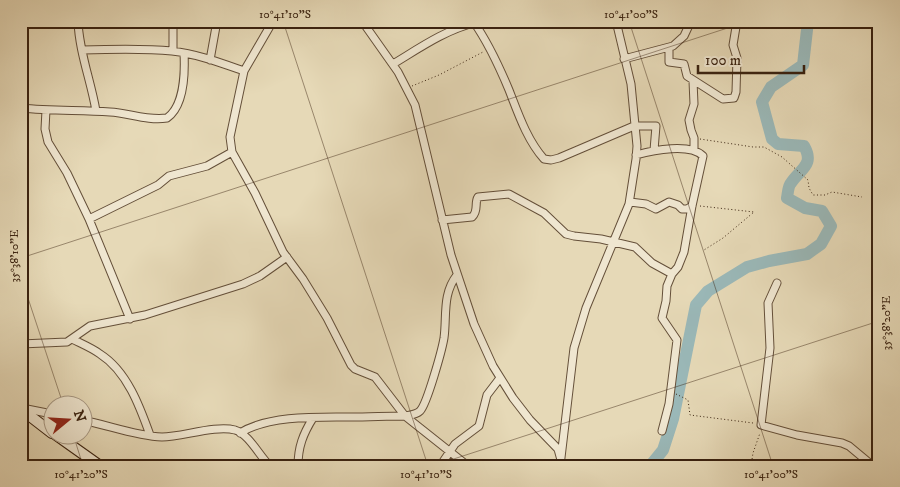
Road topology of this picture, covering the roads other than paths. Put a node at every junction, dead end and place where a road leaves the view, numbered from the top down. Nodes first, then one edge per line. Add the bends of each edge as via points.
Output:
1 (78, 21) edge
2 (173, 21) edge
3 (217, 21) edge
4 (273, 21) edge
5 (362, 21) edge
6 (616, 21) edge
7 (691, 21) edge
8 (737, 21) edge
9 (473, 22) edge
10 (669, 48) junction
11 (82, 50) junction
12 (173, 51) junction
13 (184, 53) junction
14 (624, 59) junction
15 (210, 60) junction
16 (393, 64) junction
17 (244, 71) junction
18 (693, 81) junction
19 (21, 108) edge
20 (46, 110) junction
21 (96, 111) junction
22 (634, 126) junction
23 (654, 150) junction
24 (694, 150) junction
25 (232, 152) junction
26 (636, 155) junction
27 (630, 202) junction
28 (692, 206) junction
29 (89, 219) junction
30 (442, 220) junction
31 (614, 242) junction
32 (287, 257) junction
33 (672, 274) junction
34 (457, 275) junction
35 (777, 284) dead end
36 (130, 319) junction
37 (72, 339) junction
38 (21, 344) edge
39 (500, 378) junction
40 (21, 408) edge
41 (42, 412) edge
42 (405, 416) junction
43 (313, 418) junction
44 (92, 422) edge
45 (42, 425) edge
46 (662, 431) dead end
47 (240, 432) junction
48 (150, 435) junction
49 (68, 444) edge
50 (450, 451) junction
51 (561, 463) edge
52 (100, 466) edge
53 (270, 466) edge
54 (298, 466) edge
55 (440, 466) edge
56 (468, 466) edge
57 (873, 466) edge

1 - 11 street
2 - 12 street
3 - 15 street
4 - 17 street
5 - 16 street
6 - 14 street
7 - 10 street via 684,36
8 - 18 street via 734,98 723,99
9 - 16 street
9 - 22 street via 490,48 520,119 544,159 559,158
10 - 14 street
10 - 18 street via 669,62 684,64 687,76
11 - 12 street
11 - 21 street
12 - 13 street
13 - 15 street
13 - 21 street via 183,84 174,110 167,118 148,119
14 - 22 street via 631,84
15 - 17 street
16 - 30 street via 420,119
17 - 25 street via 230,136
18 - 24 street via 694,104 690,120
19 - 20 street
20 - 21 street
20 - 29 street via 48,142
22 - 23 street via 656,126
22 - 26 street
23 - 24 street
23 - 26 street
24 - 28 street via 703,156
25 - 29 street via 207,166 169,176 158,185
25 - 32 street
26 - 27 street
27 - 28 street via 656,209 669,202 682,209
27 - 31 street
28 - 33 street via 684,252
29 - 36 street
30 - 31 street via 472,217 478,196 509,194 544,213 570,235
30 - 34 street
31 - 33 street via 635,247 652,263
31 - 51 street via 586,308 574,348
32 - 36 street via 243,284
32 - 42 street via 327,318 351,365 375,377
33 - 46 street via 662,318 678,340
34 - 39 street via 474,324
34 - 42 street via 449,288 441,351 427,395 420,411
35 - 57 street via 768,303 770,348 761,425 842,442
36 - 37 street via 90,326
37 - 38 street via 60,343
37 - 48 street via 111,363 138,400
39 - 50 street via 487,395 479,426
39 - 51 street via 530,420 553,443
40 - 41 street
40 - 45 street
42 - 43 street
42 - 50 street
43 - 47 street via 260,423
43 - 54 street via 301,439
44 - 48 street
47 - 48 street
47 - 53 street
49 - 52 street
50 - 55 street
50 - 56 street

